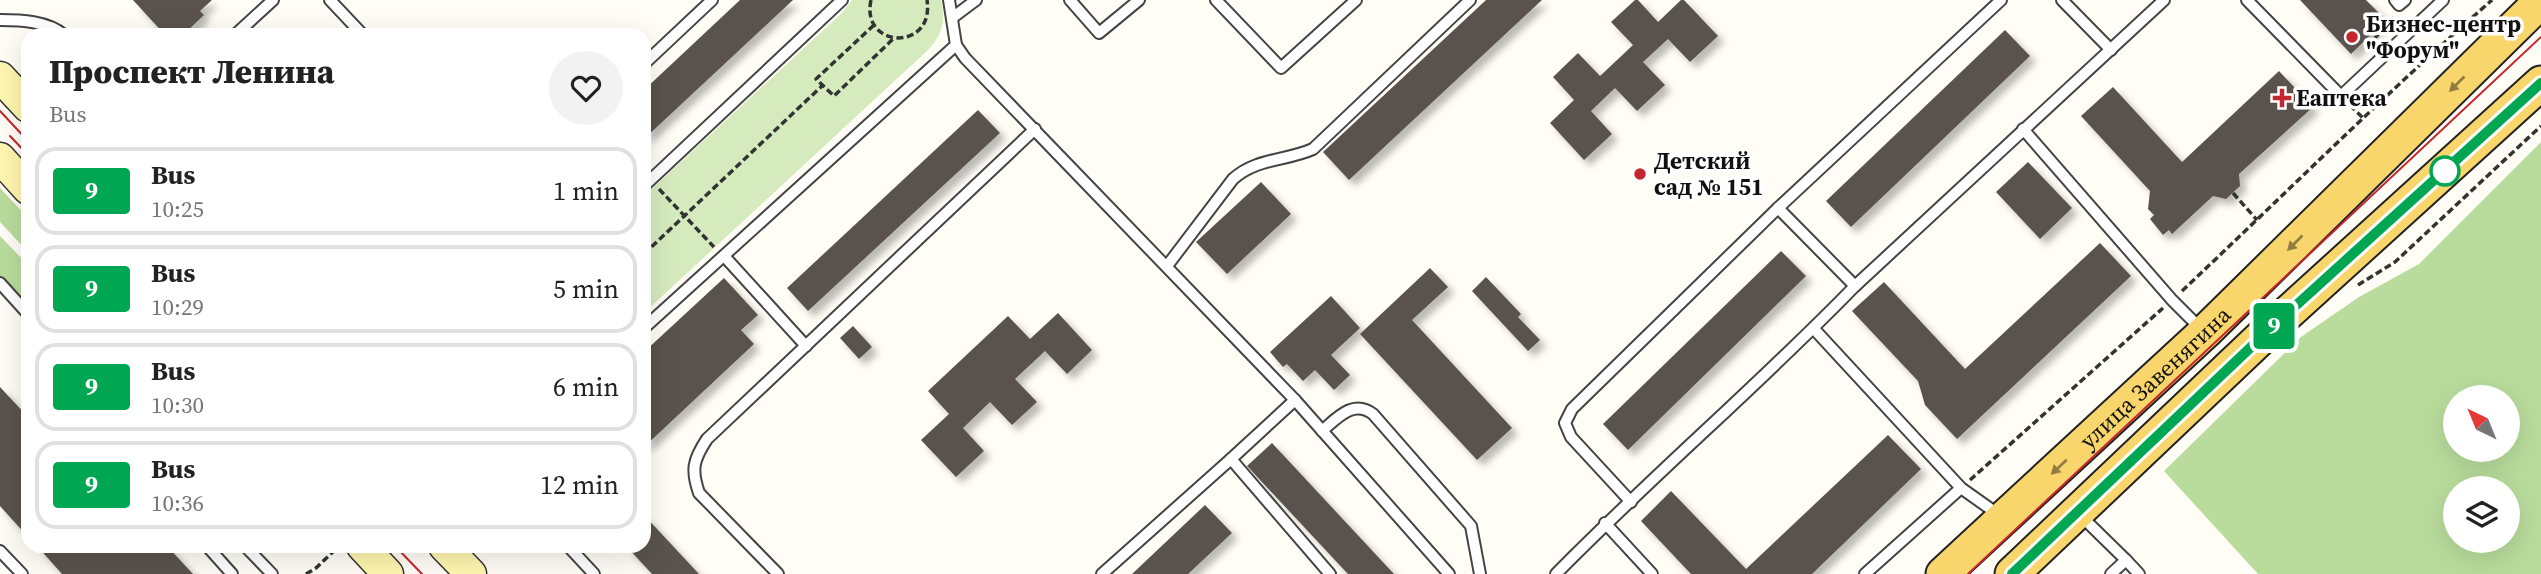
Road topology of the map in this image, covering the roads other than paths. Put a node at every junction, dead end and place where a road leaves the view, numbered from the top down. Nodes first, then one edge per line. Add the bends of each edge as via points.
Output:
1 (273, 0) edge
2 (330, 0) edge
3 (712, 0) edge
4 (842, 0) edge
5 (949, 0) edge
6 (976, 0) edge
7 (1070, 0) edge
8 (1139, 0) edge
9 (1216, 0) edge
10 (1356, 0) edge
11 (1469, 0) edge
12 (2001, 0) edge
13 (2062, 0) edge
14 (2164, 0) edge
15 (2247, 0) edge
16 (2395, 0) edge
17 (2405, 0) edge
18 (2442, 0) edge
19 (2538, 3) edge
20 (952, 18) junction
21 (0, 20) edge
22 (50, 28) edge
23 (243, 28) edge
24 (356, 28) edge
25 (956, 45) junction
26 (2111, 50) junction
27 (651, 57) edge
28 (0, 77) edge
29 (2541, 83) edge
30 (21, 100) edge
31 (1035, 129) junction
32 (2024, 129) junction
33 (0, 158) edge
34 (651, 175) edge
35 (21, 181) edge
36 (1778, 208) junction
37 (723, 257) junction
38 (1167, 267) junction
39 (0, 283) edge
40 (1855, 286) junction
41 (21, 306) edge
42 (651, 322) edge
43 (1814, 328) junction
44 (2204, 332) junction
45 (806, 346) junction
46 (1295, 400) junction
47 (1322, 431) junction
48 (1231, 459) junction
49 (1961, 488) junction
50 (1631, 502) junction
51 (2077, 512) junction
52 (2004, 519) junction
53 (1605, 523) junction
54 (0, 551) edge
55 (213, 553) edge
56 (252, 553) edge
57 (358, 553) edge
58 (451, 553) edge
59 (574, 553) edge
60 (2126, 560) junction
61 (22, 574) edge
62 (233, 574) edge
63 (272, 574) edge
64 (388, 574) edge
65 (471, 574) edge
66 (594, 574) edge
67 (778, 574) edge
68 (1102, 574) edge
69 (1330, 574) edge
70 (1449, 574) edge
71 (1480, 574) edge
72 (1556, 574) edge
73 (1652, 574) edge
74 (1865, 574) edge
75 (1943, 574) edge
76 (2011, 574) edge
77 (2111, 574) edge
78 (2139, 574) edge

1 - 23 lane
2 - 24 lane
3 - 27 lane
4 - 34 lane
5 - 20 lane
6 - 20 lane
7 - 8 lane via 1099,33
9 - 10 lane via 1281,68
11 - 38 lane via 1313,149 1243,170
12 - 36 lane
13 - 26 lane
14 - 26 lane
15 - 18 lane via 2341,96
16 - 17 lane via 2399,5
19 -> 44 main road, улица Завенягина
20 - 25 lane
21 - 22 lane via 29,21
25 - 31 lane
25 - 37 lane
26 - 32 lane
28 - 30 main road
29 - 51 main road, улица Завенягина
31 - 38 lane
31 - 45 lane
32 - 40 lane
32 - 44 lane
33 - 35 main road
36 - 40 lane
36 - 50 lane via 1567,415 1570,437
37 - 42 lane
37 - 45 lane
38 - 46 lane
39 - 41 lane
40 - 43 lane
43 - 49 lane
43 - 50 lane
44 -> 52 main road, улица Завенягина
45 - 67 lane via 707,439 694,466 699,493
46 - 47 lane
46 - 48 lane
47 - 70 lane
47 - 71 lane via 1352,408 1373,414 1471,526
48 - 68 lane
48 - 69 lane
49 - 52 lane
49 - 74 lane
50 - 53 lane
51 - 60 lane
51 - 76 main road, улица Завенягина
52 - 75 main road, улица Завенягина
53 - 72 lane
53 - 73 lane
54 - 61 lane
55 - 62 lane
56 - 63 lane
57 - 64 main road
58 - 65 main road
59 - 66 lane
60 - 77 lane
60 - 78 lane

